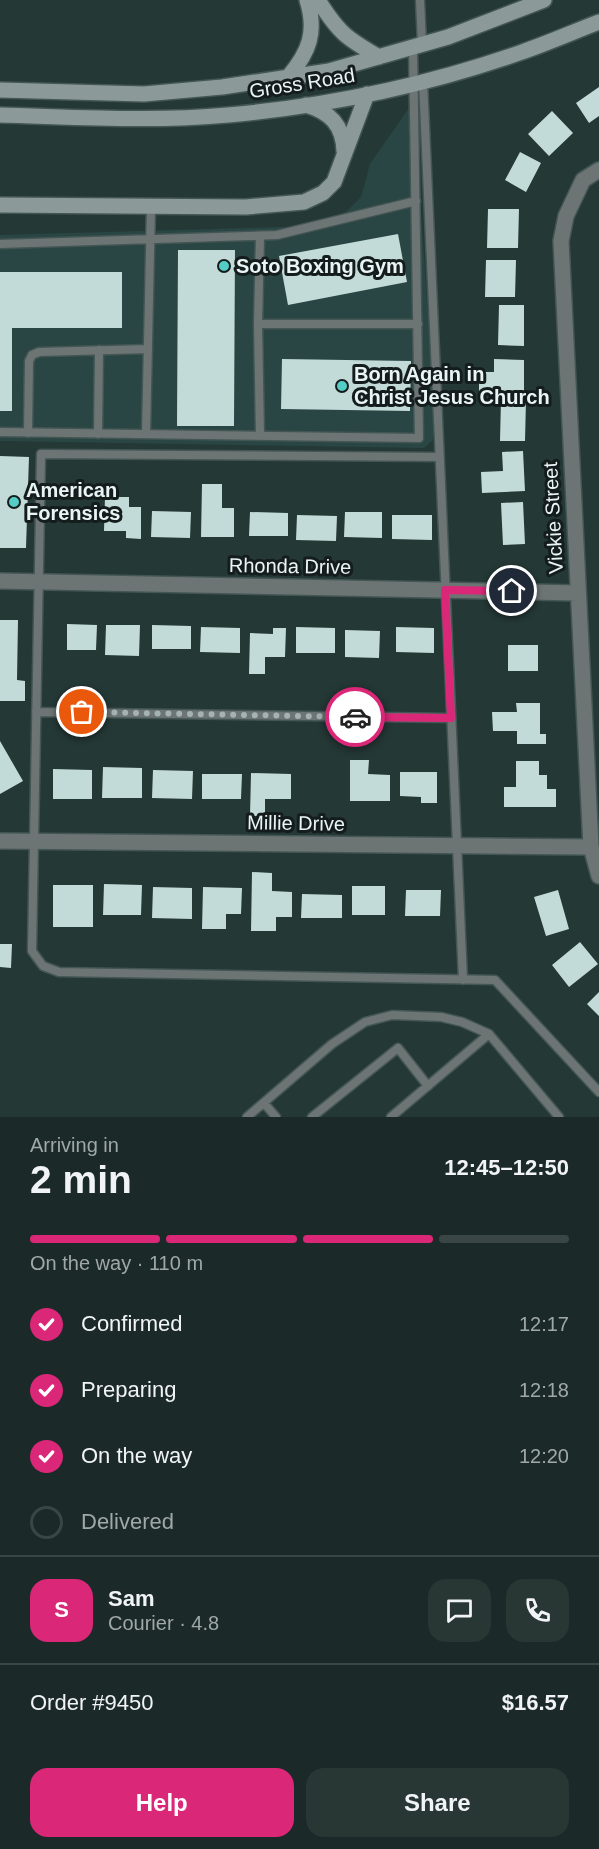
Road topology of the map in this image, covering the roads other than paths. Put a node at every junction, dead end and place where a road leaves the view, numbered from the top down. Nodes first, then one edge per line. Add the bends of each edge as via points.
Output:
1 (307, 0) edge
2 (318, 0) edge
3 (420, 0) edge
4 (544, 0) edge
5 (599, 22) edge
6 (417, 46) junction
7 (379, 57) junction
8 (289, 76) junction
9 (419, 82) junction
10 (0, 90) edge
11 (367, 94) junction
12 (305, 105) junction
13 (0, 115) edge
14 (344, 154) junction
15 (599, 170) edge
16 (416, 201) junction
17 (0, 205) edge
18 (151, 207) junction
19 (260, 236) junction
20 (150, 239) junction
21 (0, 244) edge
22 (258, 324) junction
23 (418, 324) junction
24 (148, 349) junction
25 (99, 350) junction
26 (0, 432) edge
27 (28, 433) junction
28 (98, 434) junction
29 (147, 434) junction
30 (260, 436) junction
31 (439, 457) junction
32 (0, 581) edge
33 (39, 582) junction
34 (445, 590) junction
35 (578, 593) junction
36 (36, 712) junction
37 (451, 718) junction
38 (0, 841) edge
39 (34, 842) junction
40 (457, 846) junction
41 (591, 848) junction
42 (599, 876) edge
43 (463, 980) junction
44 (489, 1034) junction
45 (428, 1086) junction
46 (599, 1092) edge
47 (264, 1103) junction
48 (247, 1117) edge
49 (276, 1117) edge
50 (312, 1117) edge
51 (392, 1117) edge
52 (559, 1117) edge

1 - 8 main road via 312,21 310,41 304,58
2 - 7 main road via 350,41
3 - 6 lane
4 - 6 main road, Gross Road
5 - 9 main road, Gross Road via 522,52
6 - 7 main road, Gross Road
6 - 9 lane
7 - 8 main road, Gross Road via 329,71
8 - 10 main road, Gross Road via 144,94
9 - 11 main road, Gross Road
9 - 16 lane
9 - 31 lane
11 - 12 main road, Gross Road
11 - 14 main road
12 - 13 main road, Gross Road via 228,115
12 - 14 main road via 331,116 341,131
14 - 18 main road via 334,182 323,193 304,202 246,207
15 - 35 street, Vickie Street via 584,180 566,216 561,241
16 - 19 lane
16 - 23 lane
17 - 18 main road
18 - 20 lane
19 - 20 lane
19 - 22 lane
20 - 21 lane
20 - 24 lane
22 - 23 lane
22 - 30 lane
23 - 30 lane via 419,438
24 - 25 lane
24 - 29 lane
25 - 27 lane via 32,355
25 - 28 lane
26 - 27 lane
27 - 28 lane
28 - 29 lane
29 - 30 lane
31 - 33 lane via 41,454
31 - 34 lane
32 - 33 street, Rhonda Drive
33 - 34 street, Rhonda Drive
33 - 36 lane
34 - 35 street, Rhonda Drive
34 - 37 lane
35 - 41 street, Vickie Street
36 - 37 lane
36 - 39 lane
37 - 40 lane
38 - 39 street, Millie Drive
39 - 40 street, Millie Drive
39 - 43 lane via 32,951 43,966 59,972
40 - 41 street, Millie Drive
40 - 43 lane
41 - 42 street, Vickie Street
43 - 46 lane via 495,980
44 - 45 lane
44 - 47 lane via 441,1017 392,1015 365,1022 332,1044
44 - 52 lane
45 - 50 lane via 398,1048
45 - 51 lane
47 - 48 lane
47 - 49 lane

